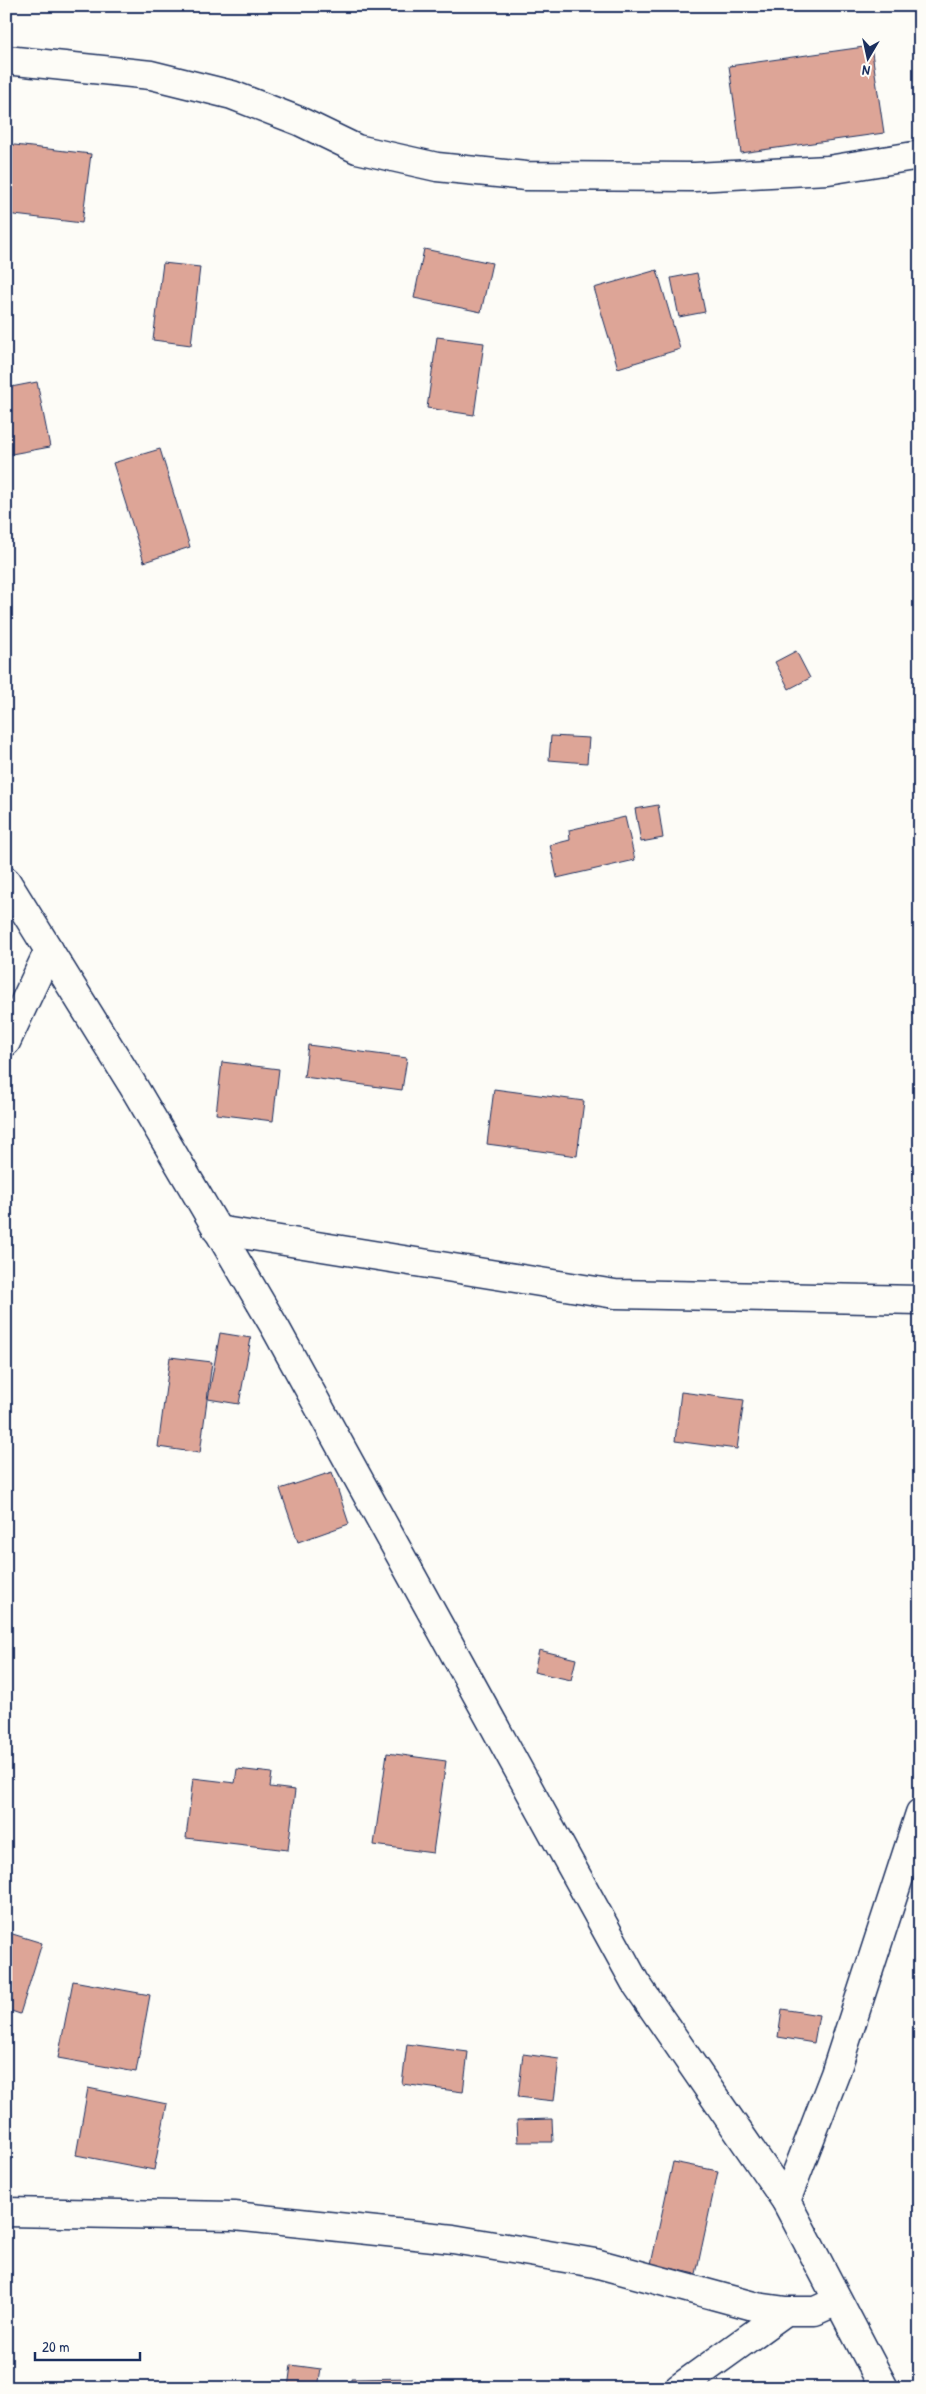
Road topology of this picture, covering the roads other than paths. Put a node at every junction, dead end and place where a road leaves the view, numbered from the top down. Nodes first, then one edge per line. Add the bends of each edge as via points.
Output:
1 (6, 60) edge
2 (920, 155) edge
3 (6, 881) edge
4 (49, 950) junction
5 (6, 1042) edge
6 (218, 1230) junction
7 (920, 1300) edge
8 (920, 1813) edge
9 (786, 2201) junction
10 (6, 2212) edge
11 (837, 2301) junction
12 (786, 2311) junction
13 (679, 2388) edge
14 (884, 2388) edge

1 - 2 street via 151,75 232,95 357,148 437,167 526,176 695,178 828,170
3 - 4 street
4 - 5 street
4 - 6 street
6 - 7 street via 615,1294
6 - 9 street via 635,1982
8 - 9 street via 835,2074
9 - 11 street
10 - 12 street via 234,2216 453,2240 595,2263 757,2307
11 - 12 street via 815,2311
11 - 14 street
12 - 13 street

